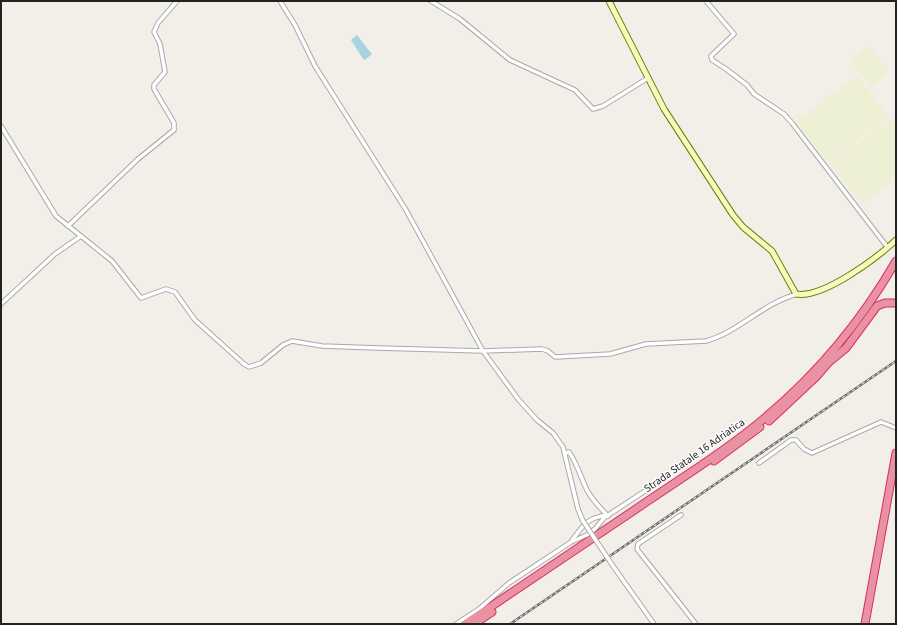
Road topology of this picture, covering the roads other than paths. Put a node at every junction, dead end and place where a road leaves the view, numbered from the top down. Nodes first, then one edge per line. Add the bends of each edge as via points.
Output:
1 (177, 1) edge
2 (280, 1) edge
3 (431, 1) edge
4 (609, 1) edge
5 (706, 1) edge
6 (648, 78) junction
7 (1, 126) edge
8 (68, 226) junction
9 (82, 236) junction
10 (896, 240) edge
11 (888, 248) junction
12 (896, 261) edge
13 (896, 270) edge
14 (799, 294) junction
15 (896, 303) edge
16 (1, 304) edge
17 (483, 351) junction
18 (829, 362) junction
19 (896, 428) edge
20 (566, 453) junction
21 (896, 453) edge
22 (759, 463) dead end
23 (657, 483) dead end
24 (681, 515) dead end
25 (607, 516) junction
26 (571, 542) junction
27 (456, 624) edge
28 (465, 624) edge
29 (474, 624) edge
30 (654, 624) edge
31 (696, 624) edge
32 (865, 624) edge

1 - 8 street via 158,23 154,32 160,44 166,72 154,85 154,89 174,123 174,130 123,173
2 - 17 street via 316,66 406,210
3 - 6 street via 460,19 510,60 575,90 593,109 603,106
4 - 6 street
5 - 11 street via 734,34 711,56 712,60 784,114
6 - 14 street via 664,109 733,215 772,252 794,291
7 - 8 street via 56,216
8 - 9 street
9 - 16 street via 55,254
9 - 17 street via 112,261 141,298 166,288 175,292 195,320 249,367 261,363 292,341 331,347
10 - 11 street
11 - 14 street via 835,284
12 - 28 highway, Strada Statale 16 Adriatica via 880,288 840,343 808,378 766,416 722,450
13 - 18 highway, Strada Statale 16 Adriatica via 857,328
14 - 17 street via 784,298 729,332 706,341 646,344 610,354 558,357 542,349
15 - 18 highway via 877,306 846,348
17 - 20 street via 518,399 558,440
18 - 29 highway, Strada Statale 16 Adriatica via 786,406 746,438
19 - 22 street via 882,422 812,453 796,440 791,440
20 - 25 street via 572,457 588,491
20 - 30 street, bridge via 575,498 583,521
21 - 32 highway
23 - 25 street
24 - 31 street via 638,544 636,549
25 - 26 street via 587,535
25 - 26 street via 591,519 581,526
26 - 27 street via 509,583

